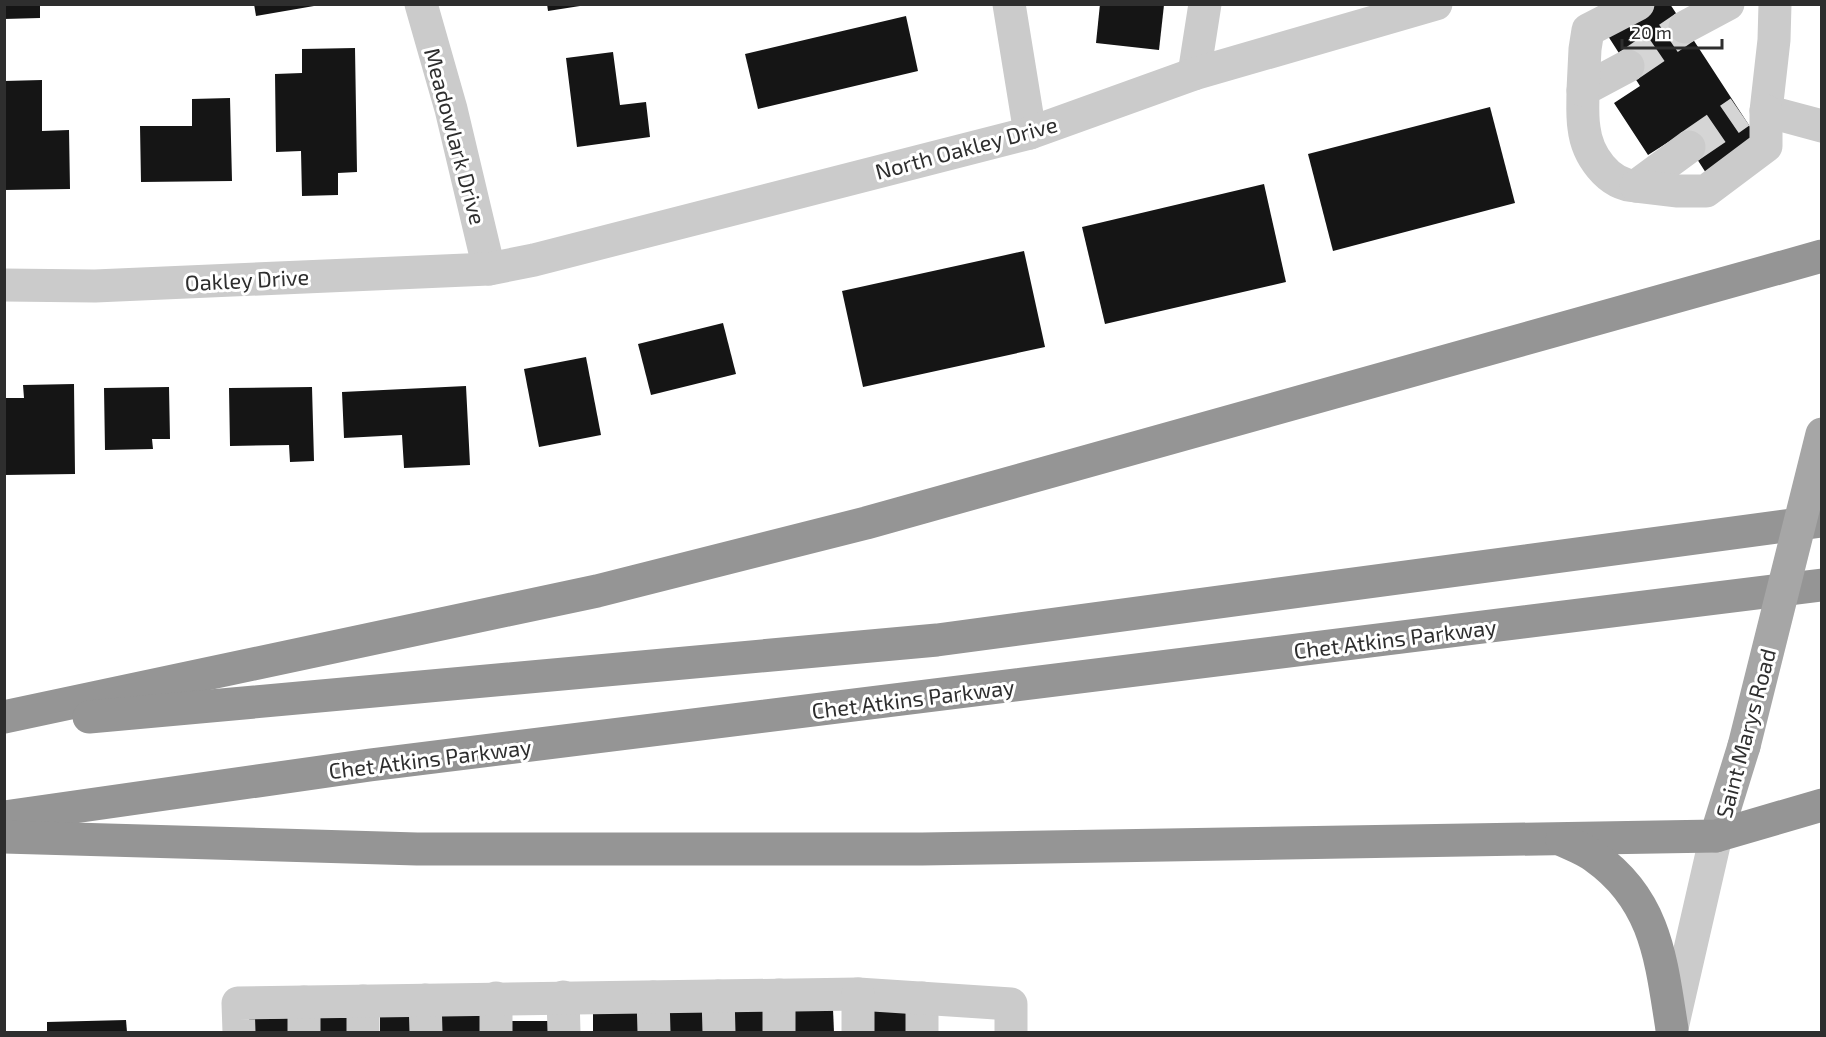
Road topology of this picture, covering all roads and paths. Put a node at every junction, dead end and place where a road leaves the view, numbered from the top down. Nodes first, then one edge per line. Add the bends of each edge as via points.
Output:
1 (421, 4) edge
2 (1009, 4) edge
3 (1205, 4) edge
4 (1436, 4) edge
5 (1638, 4) edge
6 (1728, 4) edge
7 (1775, 4) edge
8 (1401, 9) edge
9 (1685, 27) tunnel mouth
10 (1628, 66) tunnel mouth
11 (1194, 74) junction
12 (1583, 90) junction
13 (1758, 106) junction
14 (1821, 126) edge
15 (1030, 133) junction
16 (1689, 147) tunnel mouth
17 (1636, 186) junction
18 (1821, 255) edge
19 (489, 268) junction
20 (4, 285) edge
21 (1821, 435) edge
22 (1821, 521) edge
23 (1821, 585) edge
24 (4, 717) edge
25 (4, 725) edge
26 (1821, 805) edge
27 (4, 817) edge
28 (1716, 836) junction
29 (4, 837) edge
30 (1560, 839) junction
31 (858, 994) junction
32 (779, 995) junction
33 (718, 996) junction
34 (563, 997) junction
35 (653, 997) junction
36 (496, 998) junction
37 (922, 998) junction
38 (425, 1000) junction
39 (304, 1017) edge
40 (363, 1017) edge
41 (1671, 1031) edge
42 (238, 1032) edge
43 (426, 1032) edge
44 (496, 1032) edge
45 (564, 1032) edge
46 (654, 1032) edge
47 (719, 1032) edge
48 (779, 1032) edge
49 (858, 1032) edge
50 (922, 1032) edge
51 (1011, 1032) edge

1 - 19 street, Meadowlark Drive
2 - 15 street
3 - 11 street
4 - 8 street, North Oakley Drive
5 - 12 street via 1588,30
6 - 9 street
7 - 13 street via 1774,40
8 - 11 street, North Oakley Drive
10 - 12 street
11 - 15 street, North Oakley Drive
12 - 17 street via 1584,130 1591,152 1605,174
13 - 14 street
13 - 17 street via 1766,146 1706,191
15 - 19 street, North Oakley Drive via 534,260
16 - 17 street
18 - 24 highway via 854,526 597,591
19 - 20 street, Oakley Drive via 95,286
21 - 28 main road, Saint Marys Road, bridge via 1744,746
22 - 25 highway via 937,640
23 - 27 highway, Chet Atkins Parkway via 381,764
26 - 28 highway
28 - 30 highway
28 - 41 street, Saint Marys Road
29 - 30 highway via 452,849 922,849
30 - 41 highway via 1595,856 1625,883 1647,916 1660,954
31 - 32 street
31 - 37 street
31 - 49 street
32 - 33 street
32 - 48 street
33 - 35 street
33 - 47 street
34 - 35 street
34 - 36 street
34 - 45 street
35 - 46 street
36 - 38 street
36 - 44 street
37 - 50 street
37 - 51 street via 1011,1004
38 - 40 street
38 - 43 street
39 - 40 street
39 - 42 street via 238,1003

